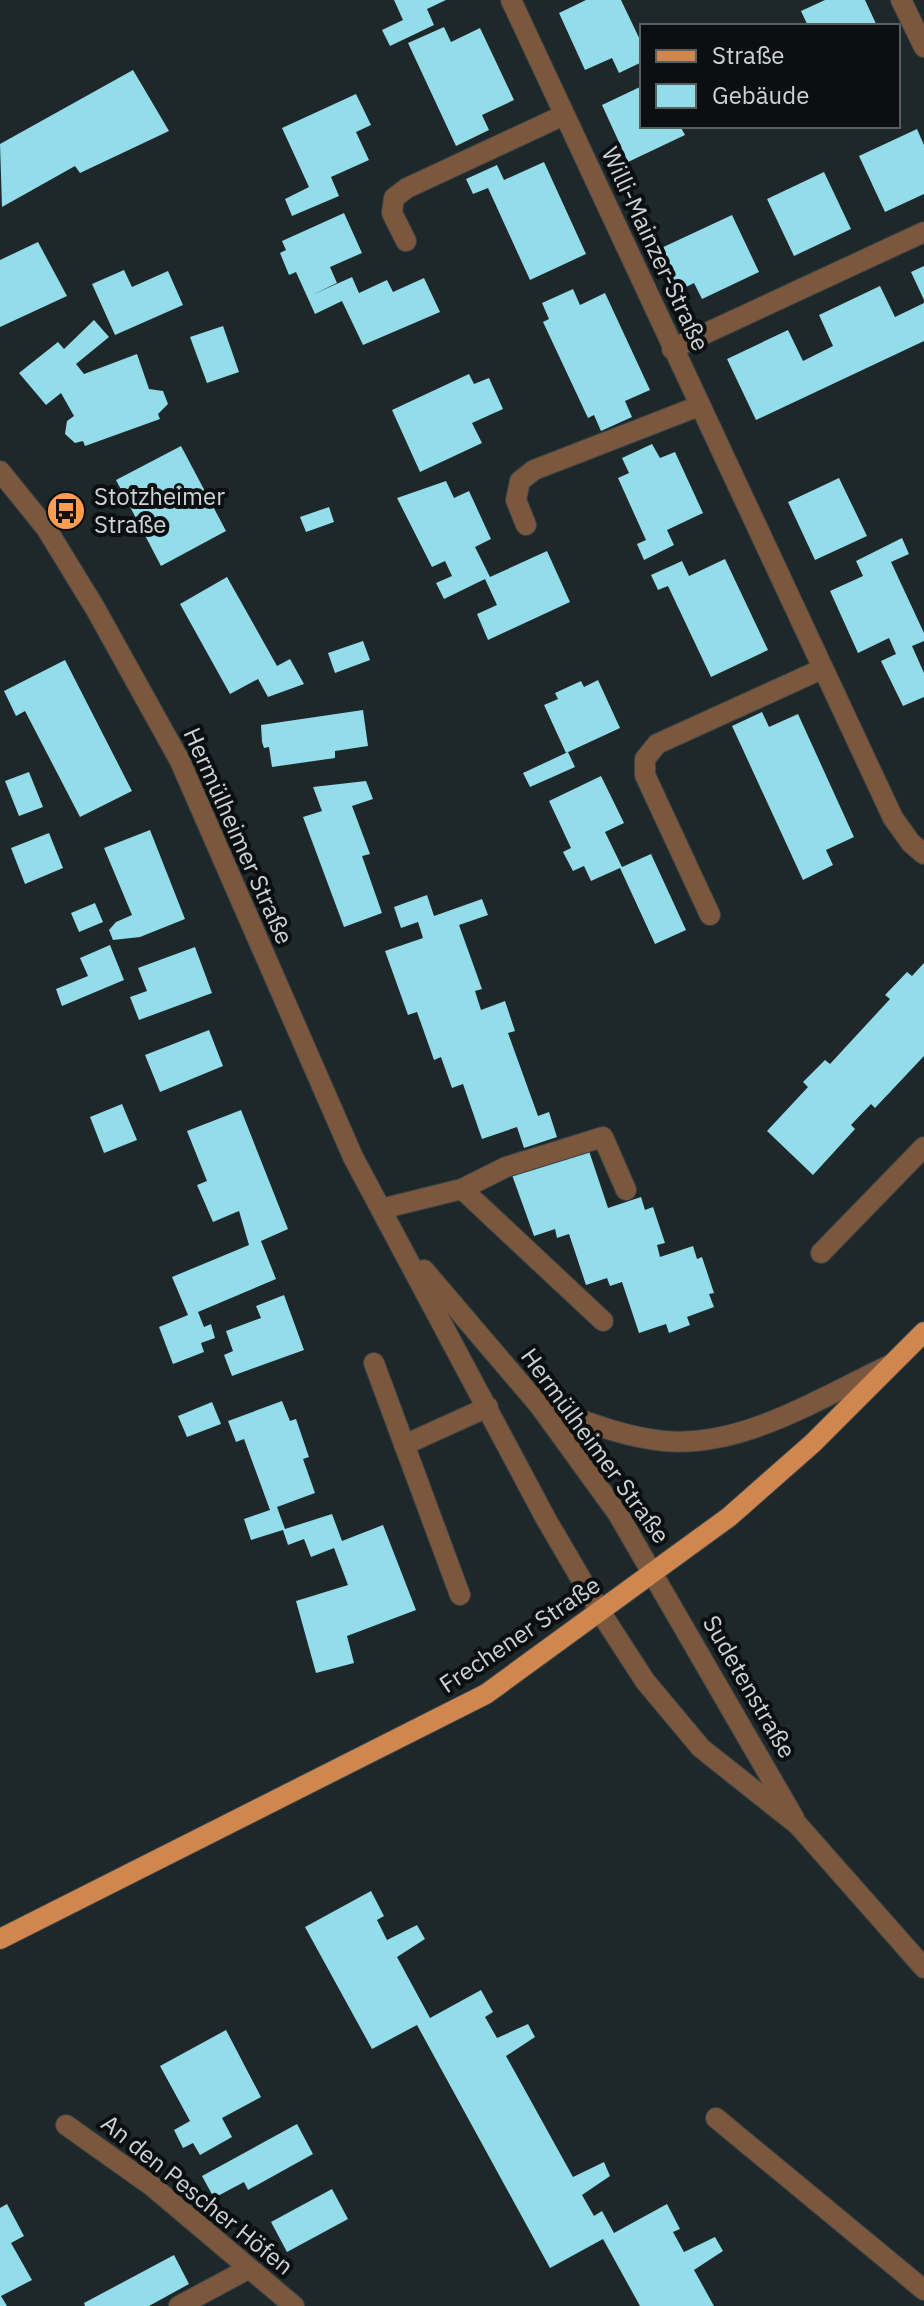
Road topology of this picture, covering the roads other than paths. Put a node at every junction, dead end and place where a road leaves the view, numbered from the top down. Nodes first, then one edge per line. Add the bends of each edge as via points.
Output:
1 (511, 0) edge
2 (901, 0) edge
3 (924, 47) edge
4 (564, 115) junction
5 (924, 232) edge
6 (406, 241) dead end
7 (672, 349) junction
8 (699, 406) junction
9 (0, 471) edge
10 (526, 525) dead end
11 (822, 669) junction
12 (924, 854) edge
13 (710, 915) dead end
14 (924, 1147) edge
15 (462, 1189) junction
16 (626, 1190) dead end
17 (381, 1209) junction
18 (397, 1239) junction
19 (821, 1253) dead end
20 (603, 1321) dead end
21 (924, 1332) edge
22 (898, 1361) junction
23 (374, 1363) dead end
24 (539, 1405) junction
25 (488, 1407) junction
26 (404, 1445) junction
27 (655, 1575) junction
28 (460, 1595) dead end
29 (601, 1613) junction
30 (798, 1825) junction
31 (0, 1939) edge
32 (924, 1968) edge
33 (716, 2118) dead end
34 (66, 2125) dead end
35 (248, 2269) junction
36 (924, 2290) edge
37 (179, 2306) edge
38 (294, 2306) edge

1 - 4 street, Willi-Mainzer-Straße
2 - 3 street
4 - 6 street via 394,198 392,213
4 - 7 street, Willi-Mainzer-Straße
5 - 7 street
7 - 8 street, Willi-Mainzer-Straße
8 - 10 street via 534,470 520,481 516,500
8 - 11 street, Willi-Mainzer-Straße
9 - 17 street, Hermülheimer Straße via 46,528 87,594 180,761 289,1017
11 - 12 street, Willi-Mainzer-Straße via 893,818
11 - 13 street via 657,744 645,759 645,775
14 - 19 street
15 - 16 street via 506,1167 603,1137
15 - 17 street
15 - 20 street
17 - 18 street, Hermülheimer Straße
18 - 24 street, Hermülheimer Straße
18 - 25 street, Hermülheimer Straße
21 - 22 main road, Frechener Straße
22 - 24 street via 719,1439 664,1441
22 - 27 main road, Frechener Straße via 729,1517
23 - 26 street
24 - 27 street, Hermülheimer Straße
25 - 26 street
25 - 29 street, Hermülheimer Straße
26 - 28 street
27 - 29 main road, Frechener Straße
27 - 30 street, Sudetenstraße
29 - 30 street, Sudetenstraße via 645,1681 701,1748
29 - 31 main road, Frechener Straße via 486,1694
30 - 32 street, Sudetenstraße
33 - 36 street
34 - 35 street, An den Pescher Höfen via 152,2186
35 - 37 street
35 - 38 street, An den Pescher Höfen

